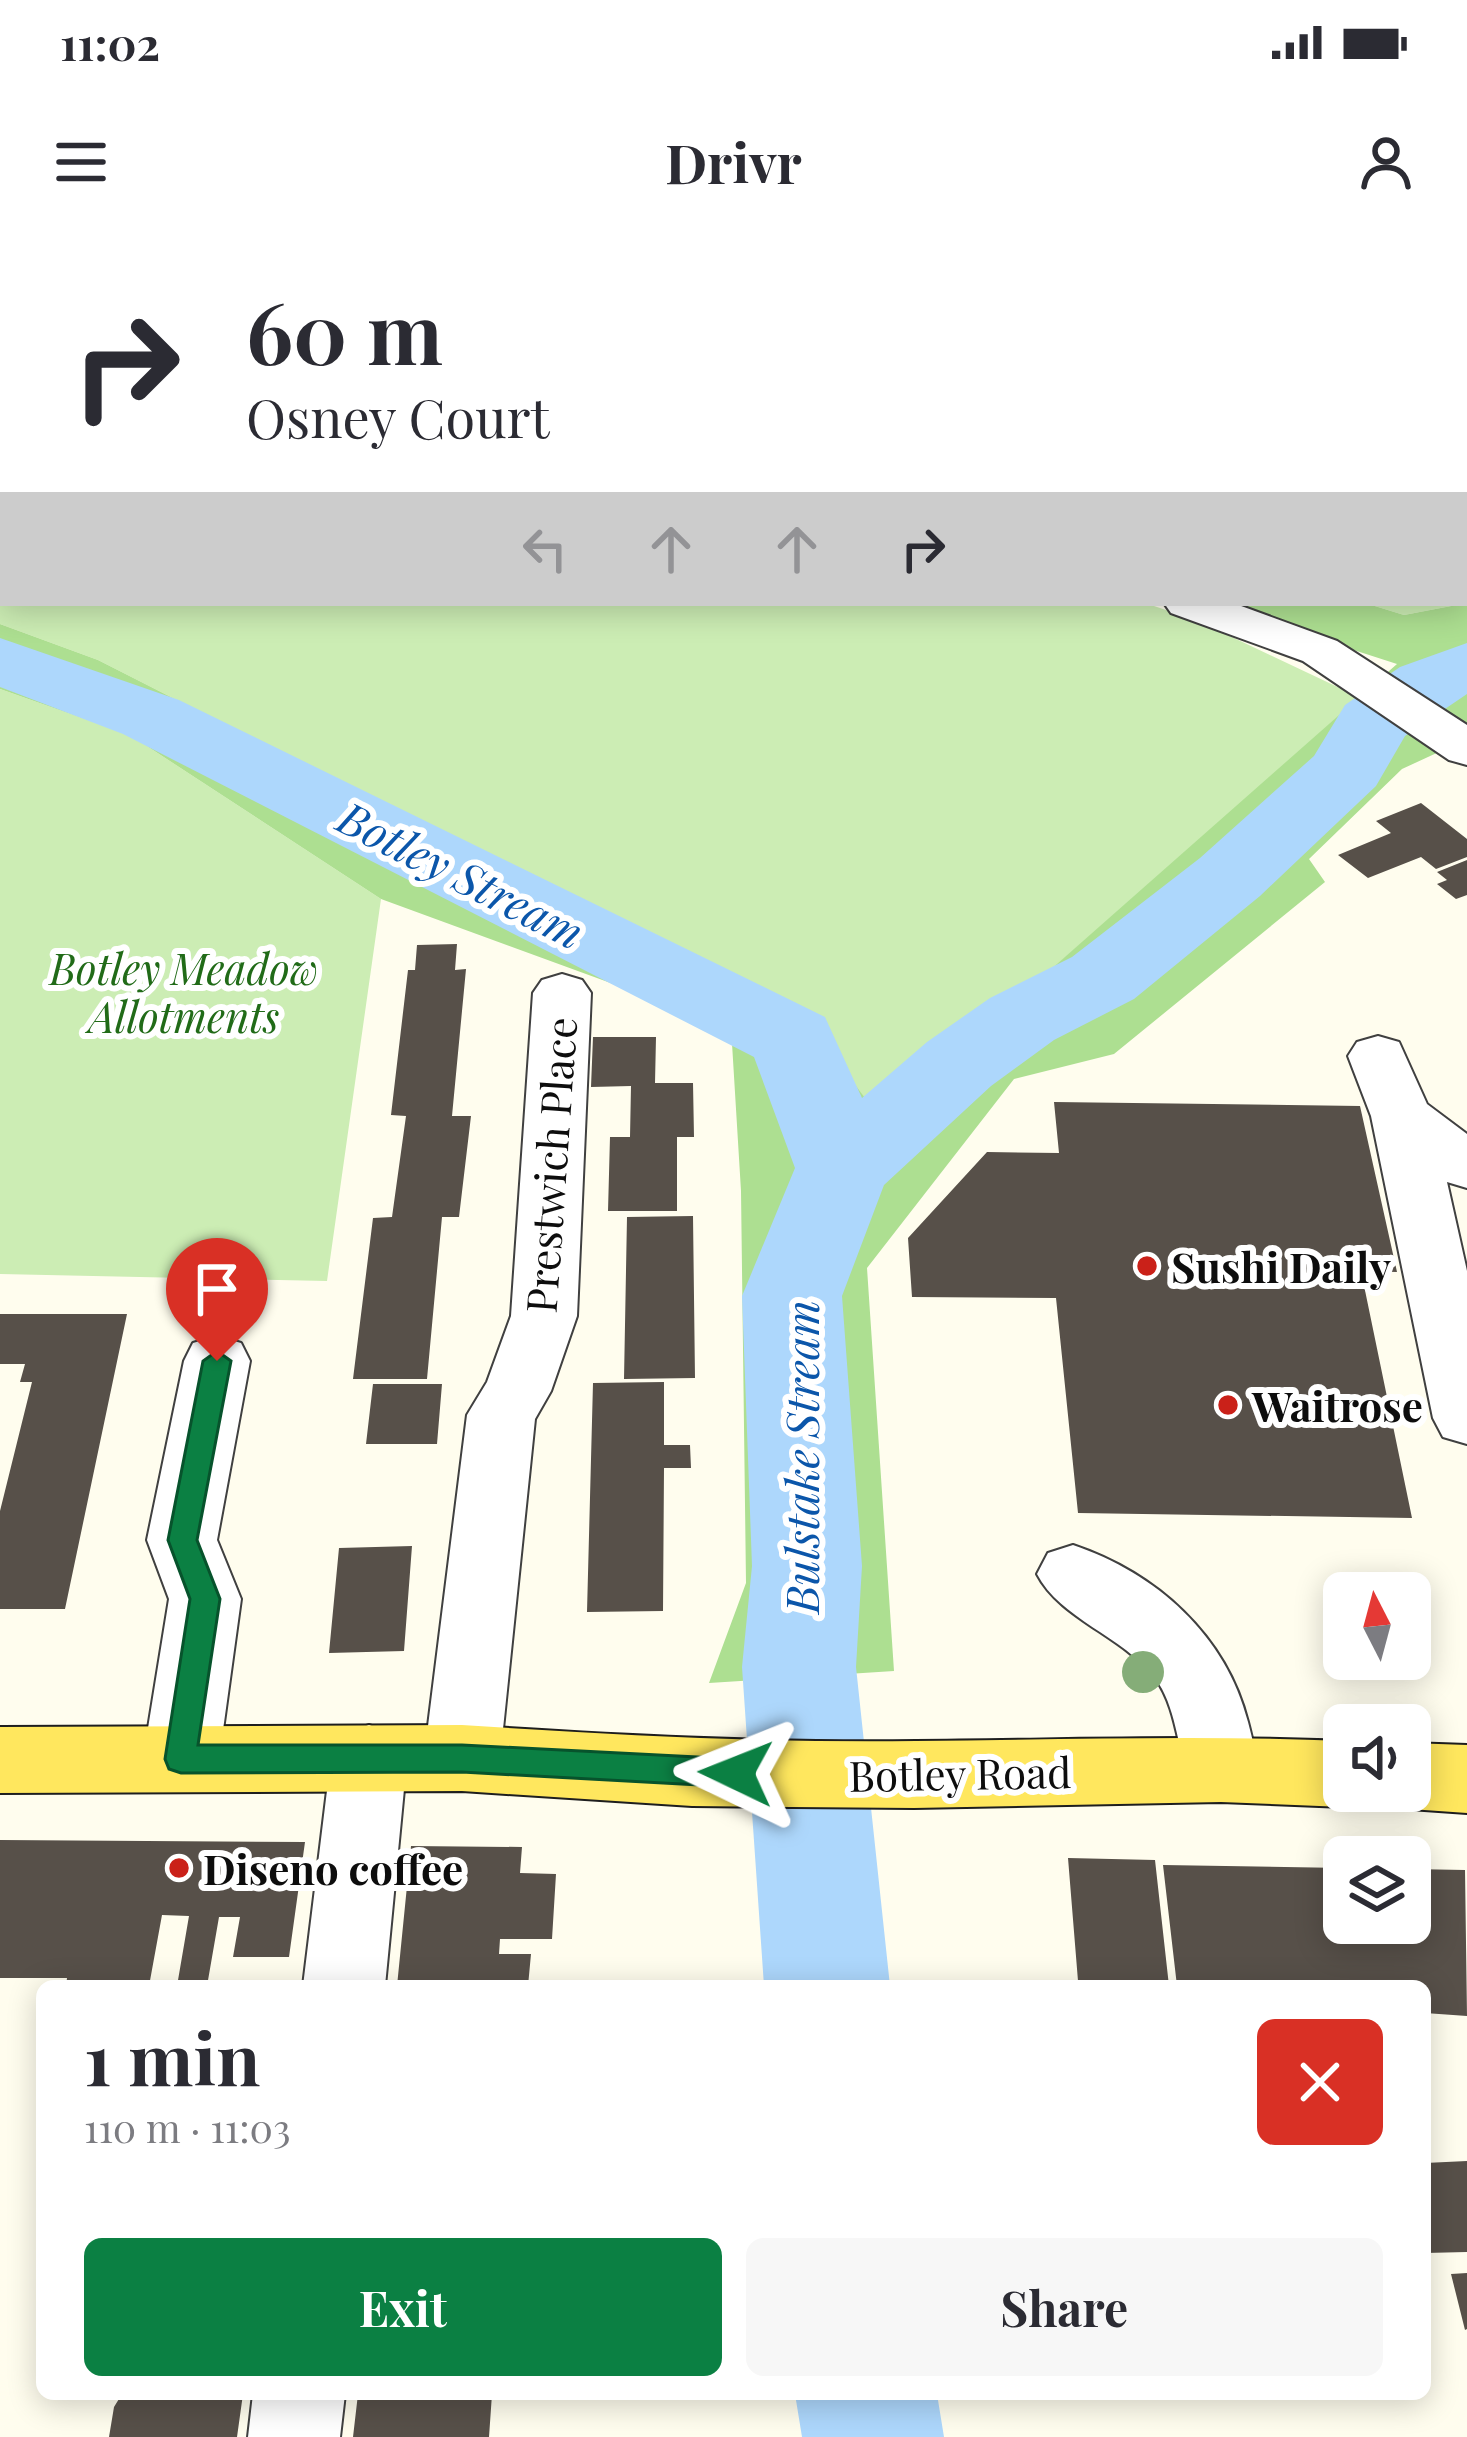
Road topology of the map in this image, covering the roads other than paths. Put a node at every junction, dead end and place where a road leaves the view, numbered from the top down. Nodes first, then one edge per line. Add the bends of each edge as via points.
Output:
1 (1196, 606) edge
2 (1454, 739) edge
3 (562, 993) dead end
4 (1378, 1056) dead end
5 (1401, 1116) junction
6 (1467, 1166) edge
7 (217, 1361) dead end
8 (1467, 1418) edge
9 (1073, 1574) dead end
10 (368, 1758) junction
11 (462, 1758) junction
12 (181, 1759) junction
13 (0, 1760) edge
14 (1221, 1769) junction
15 (1323, 1773) edge
16 (1431, 1777) edge
17 (1467, 1778) edge
18 (345, 1980) edge
19 (298, 2400) edge
20 (295, 2437) edge

1 - 2 street via 1320,651
3 - 11 street, Prestwich Place via 544,1316 501,1415
4 - 5 street
5 - 6 street
5 - 8 street
7 - 12 street via 182,1540 205,1599
9 - 14 street via 1147,1620 1179,1656 1202,1691
10 - 11 main road, Botley Road
10 - 12 main road, Botley Road
10 - 18 street
11 - 14 main road, Botley Road via 692,1773
12 - 13 main road, Botley Road
14 - 15 main road, Botley Road
16 - 17 main road
19 - 20 street

